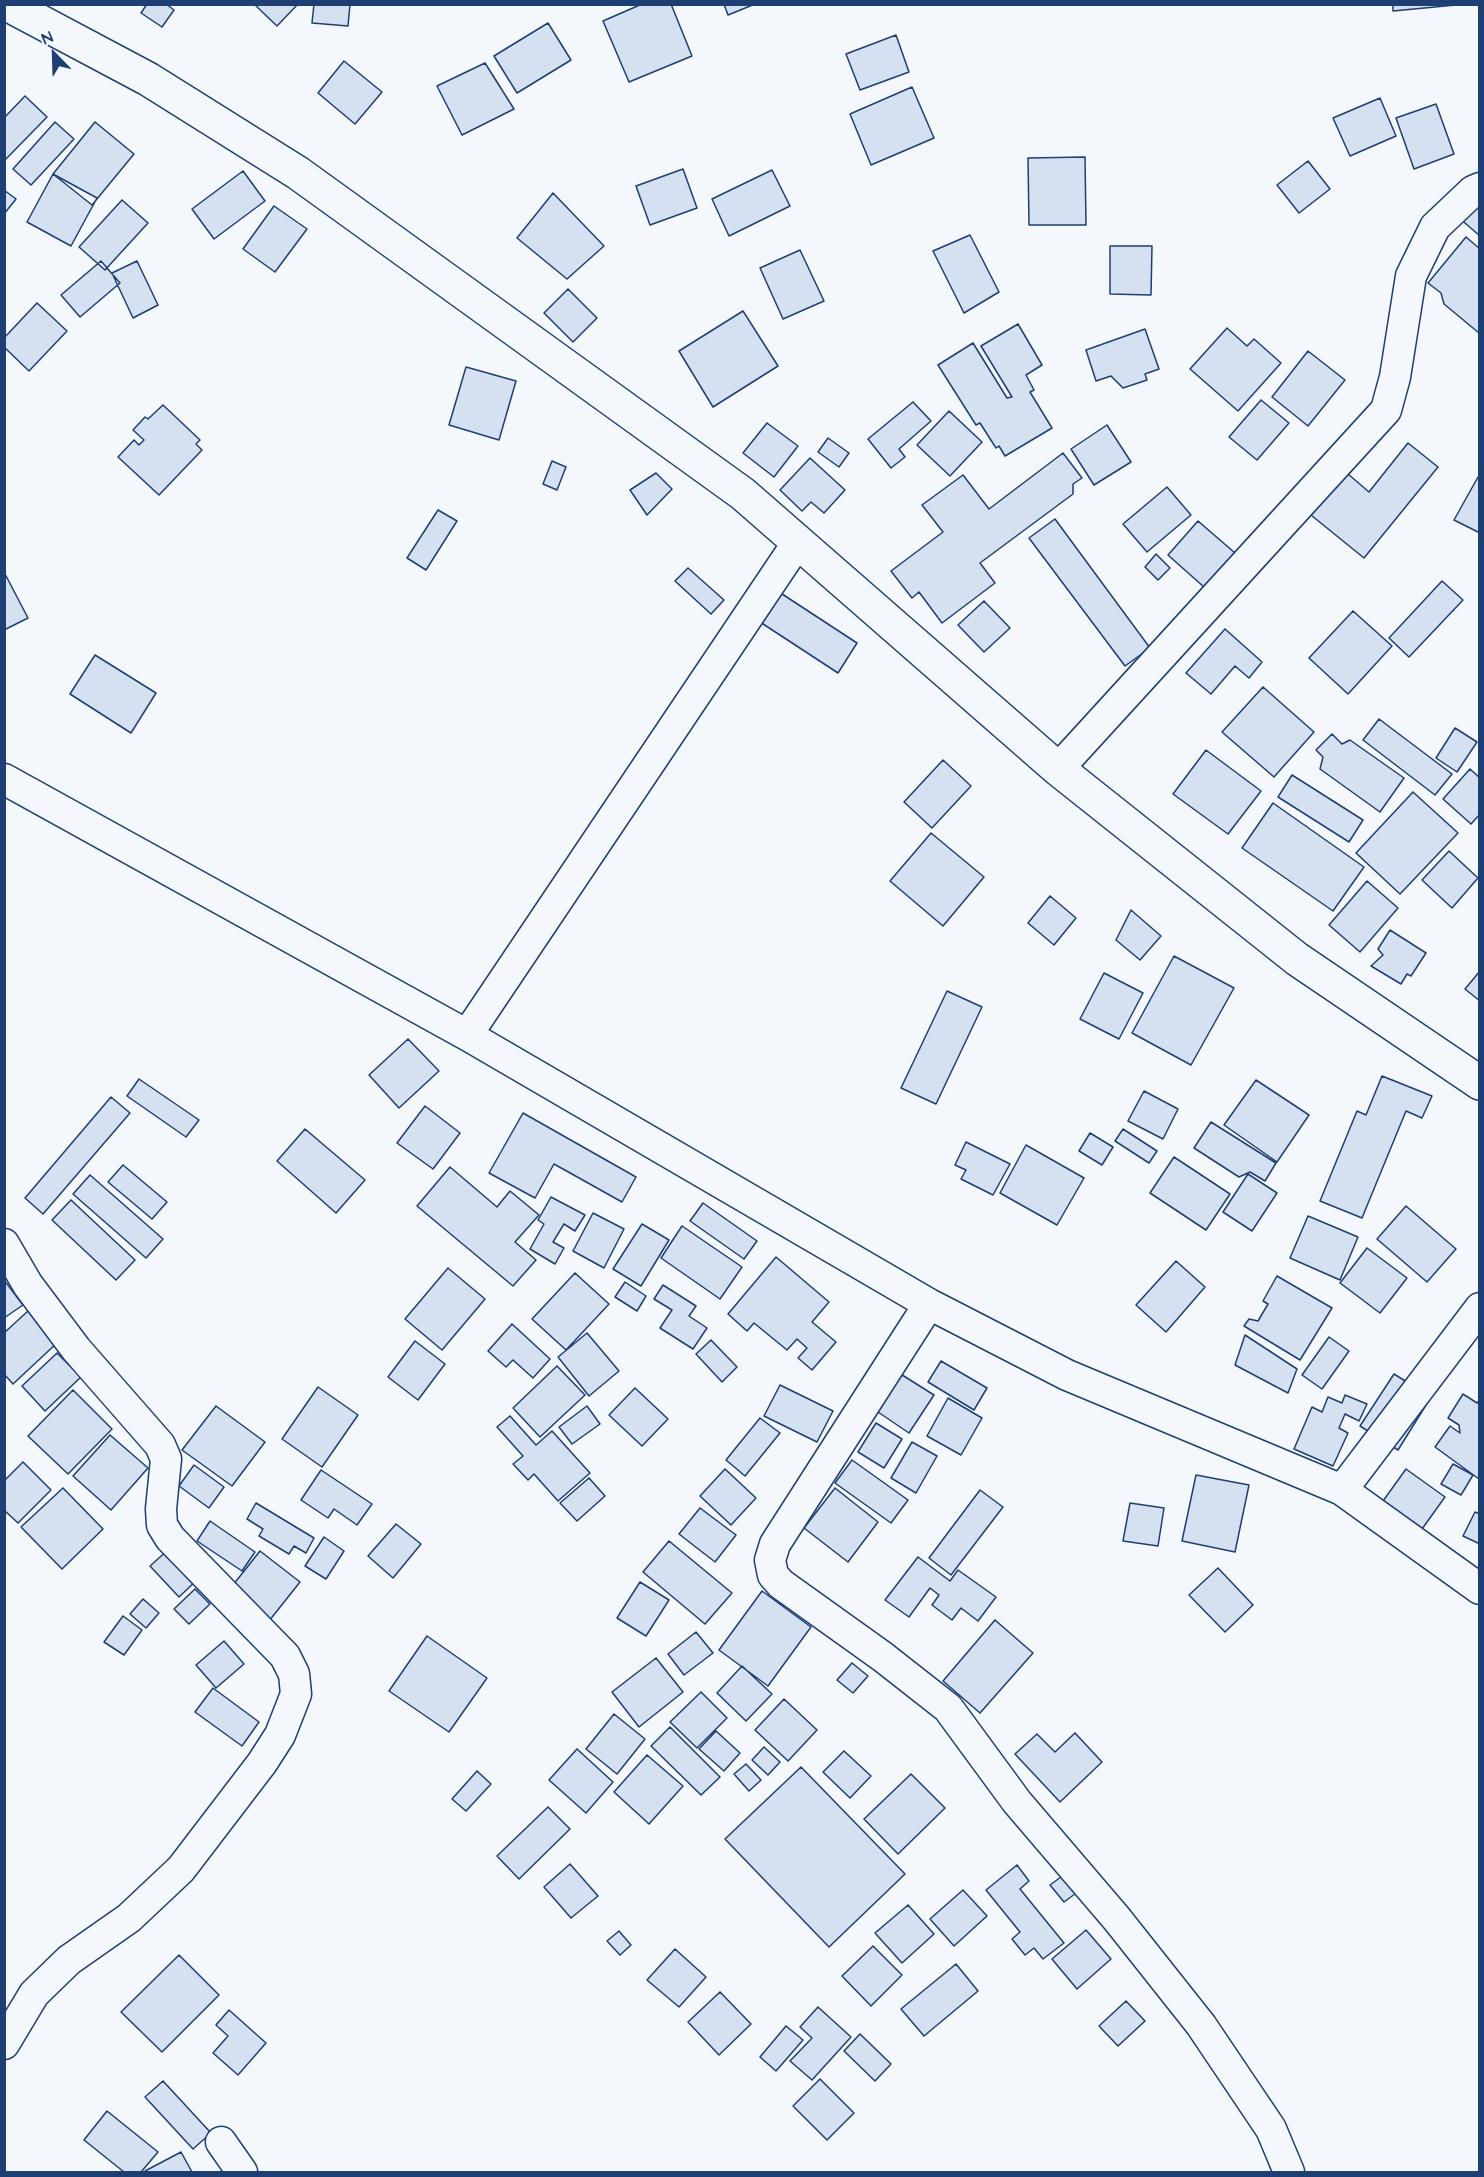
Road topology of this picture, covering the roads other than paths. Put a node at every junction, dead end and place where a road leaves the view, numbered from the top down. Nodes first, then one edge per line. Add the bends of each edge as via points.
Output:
1 (7, 4) edge
2 (1479, 188) edge
3 (798, 542) junction
4 (1058, 769) junction
5 (4, 779) edge
6 (466, 1035) junction
7 (1479, 1083) edge
8 (4, 1244) edge
9 (929, 1304) junction
10 (1479, 1308) edge
11 (1342, 1490) junction
12 (1479, 1589) edge
13 (4, 2044) edge
14 (221, 2142) dead end
15 (242, 2172) edge
16 (1289, 2172) edge

1 - 3 street via 147,78 298,173 743,494
2 - 4 street via 1435,227 1411,276 1386,410
3 - 4 street
3 - 6 street
4 - 7 street via 1297,959
5 - 6 street
6 - 9 street
8 - 13 street via 28,1285 76,1349 160,1445 166,1459 162,1525 170,1538 285,1656 294,1674 296,1694 280,1735 262,1763 181,1869 129,1918 69,1960 34,1994
9 - 11 street via 1067,1375
9 - 16 street via 776,1544 770,1560 773,1575 948,1708 1017,1802 1117,1918 1201,2025 1271,2129
10 - 11 street
11 - 12 street
14 - 15 street

